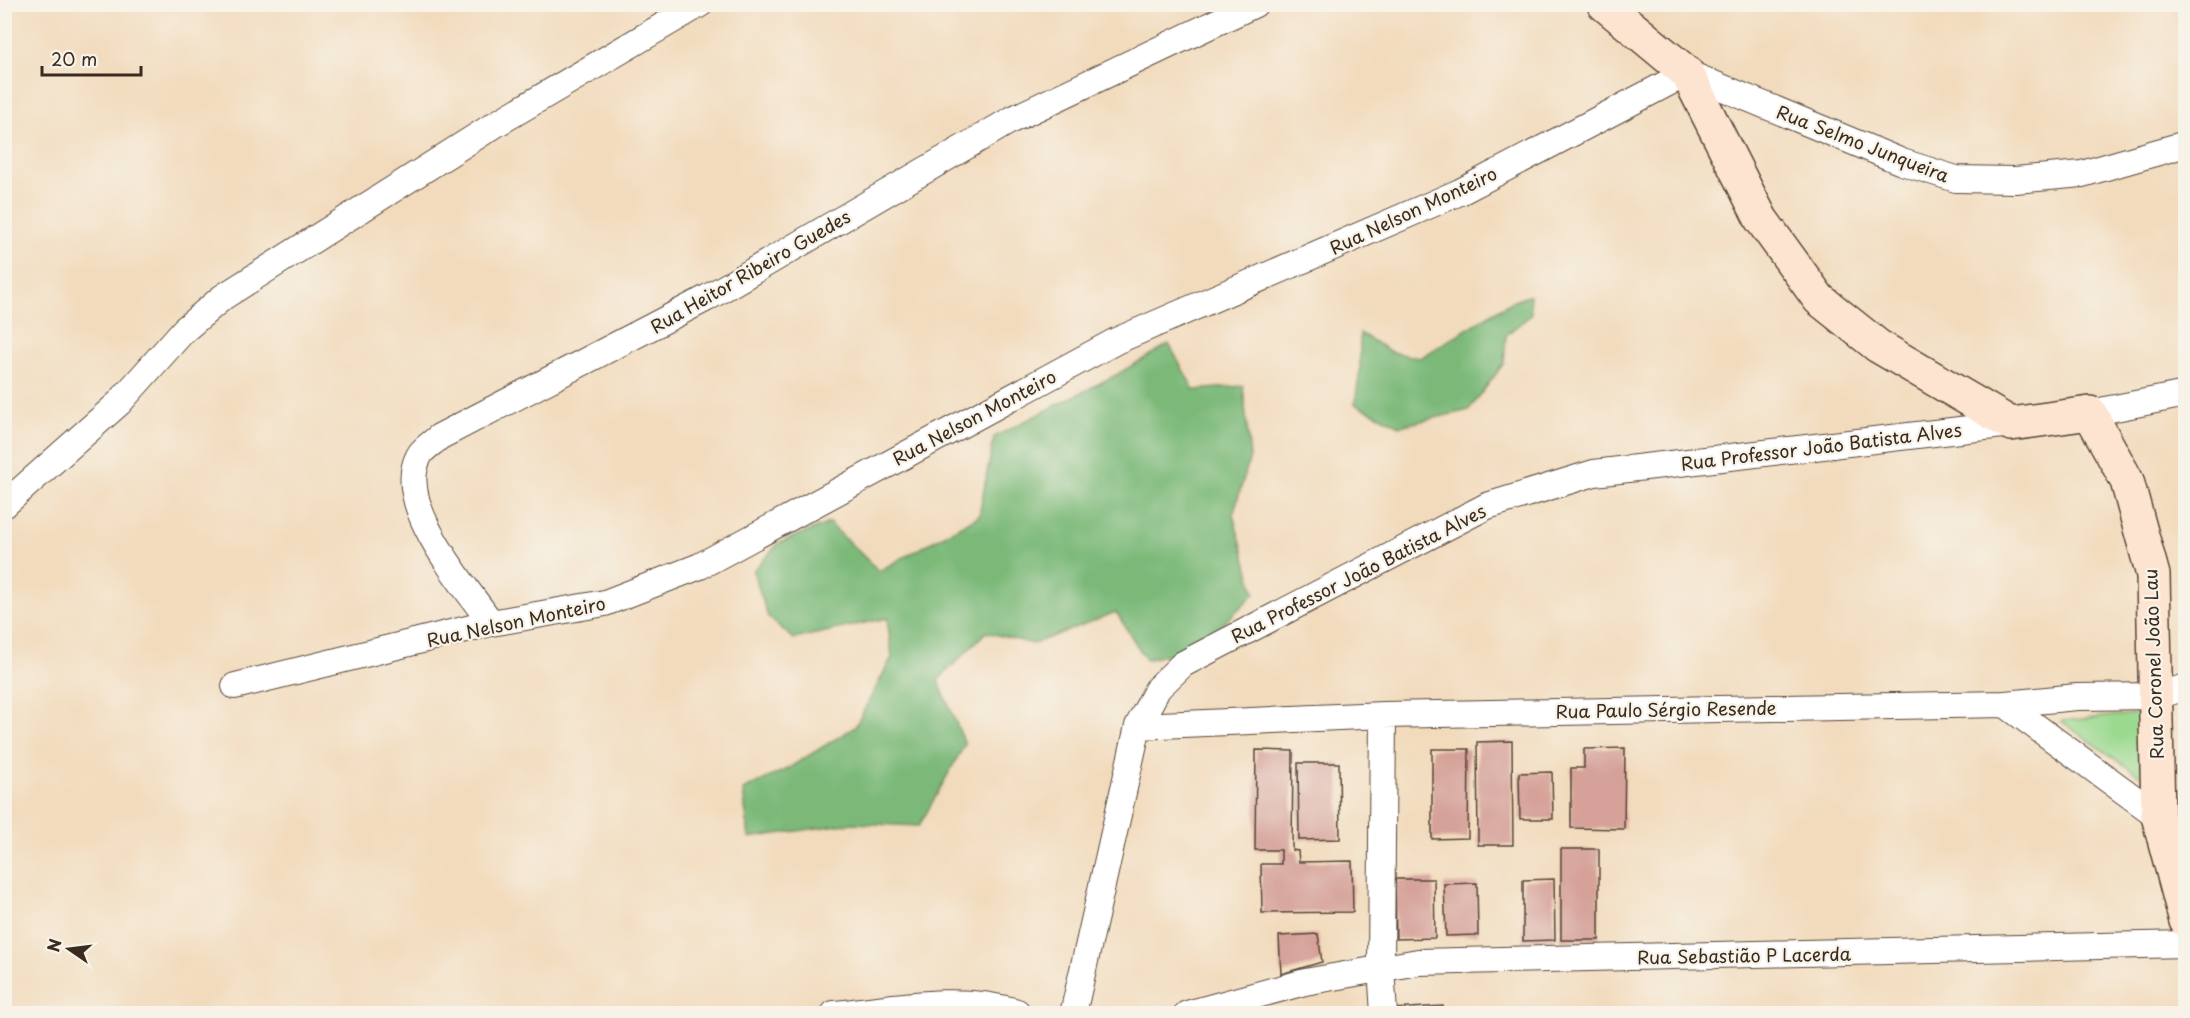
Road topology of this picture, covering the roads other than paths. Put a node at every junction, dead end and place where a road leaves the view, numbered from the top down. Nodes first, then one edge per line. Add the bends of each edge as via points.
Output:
1 (700, 4) edge
2 (1255, 4) edge
3 (1604, 4) edge
4 (1687, 73) junction
5 (2186, 144) edge
6 (2186, 394) edge
7 (2090, 413) junction
8 (2011, 424) junction
9 (4, 505) edge
10 (491, 623) junction
11 (235, 686) dead end
12 (2171, 691) edge
13 (2005, 704) junction
14 (1383, 715) junction
15 (1138, 726) junction
16 (2158, 816) junction
17 (2186, 921) edge
18 (2186, 944) edge
19 (1381, 967) junction
20 (1018, 1013) edge
21 (834, 1014) edge
22 (1073, 1014) edge
23 (1187, 1014) edge
24 (1384, 1014) edge

1 - 9 street via 496,124 223,297 184,330 119,403
2 - 10 street, Rua Heitor Ribeiro Guedes via 1011,120 707,298 438,437 419,456 414,478 416,502 423,523
3 - 4 street
4 - 5 street, Rua Selmo Junqueira via 1902,162 1956,179 2015,180 2082,174
4 - 8 street via 1761,219 1819,299 1878,346
4 - 10 street, Rua Nelson Monteiro via 1460,192 1116,341 700,566 605,603
6 - 7 street
7 - 8 street
7 - 12 street, Rua Coronel João Lau via 2127,481 2153,575
8 - 15 street, Rua Professor João Batista Alves via 1594,473 1487,506 1183,664 1158,688
10 - 11 street, Rua Nelson Monteiro
12 - 13 street, Rua Paulo Sérgio Resende
12 - 16 street, Rua Coronel João Lau
13 - 14 street, Rua Paulo Sérgio Resende
13 - 16 street
14 - 15 street, Rua Paulo Sérgio Resende
14 - 19 street
15 - 22 street, Rua Professor João Batista Alves
16 - 17 street, Rua Coronel João Lau
18 - 19 street, Rua Sebastião P Lacerda via 1418,962
19 - 23 street, Rua Sebastião P Lacerda via 1305,982
19 - 24 street
20 - 21 street via 992,1004 941,1004

